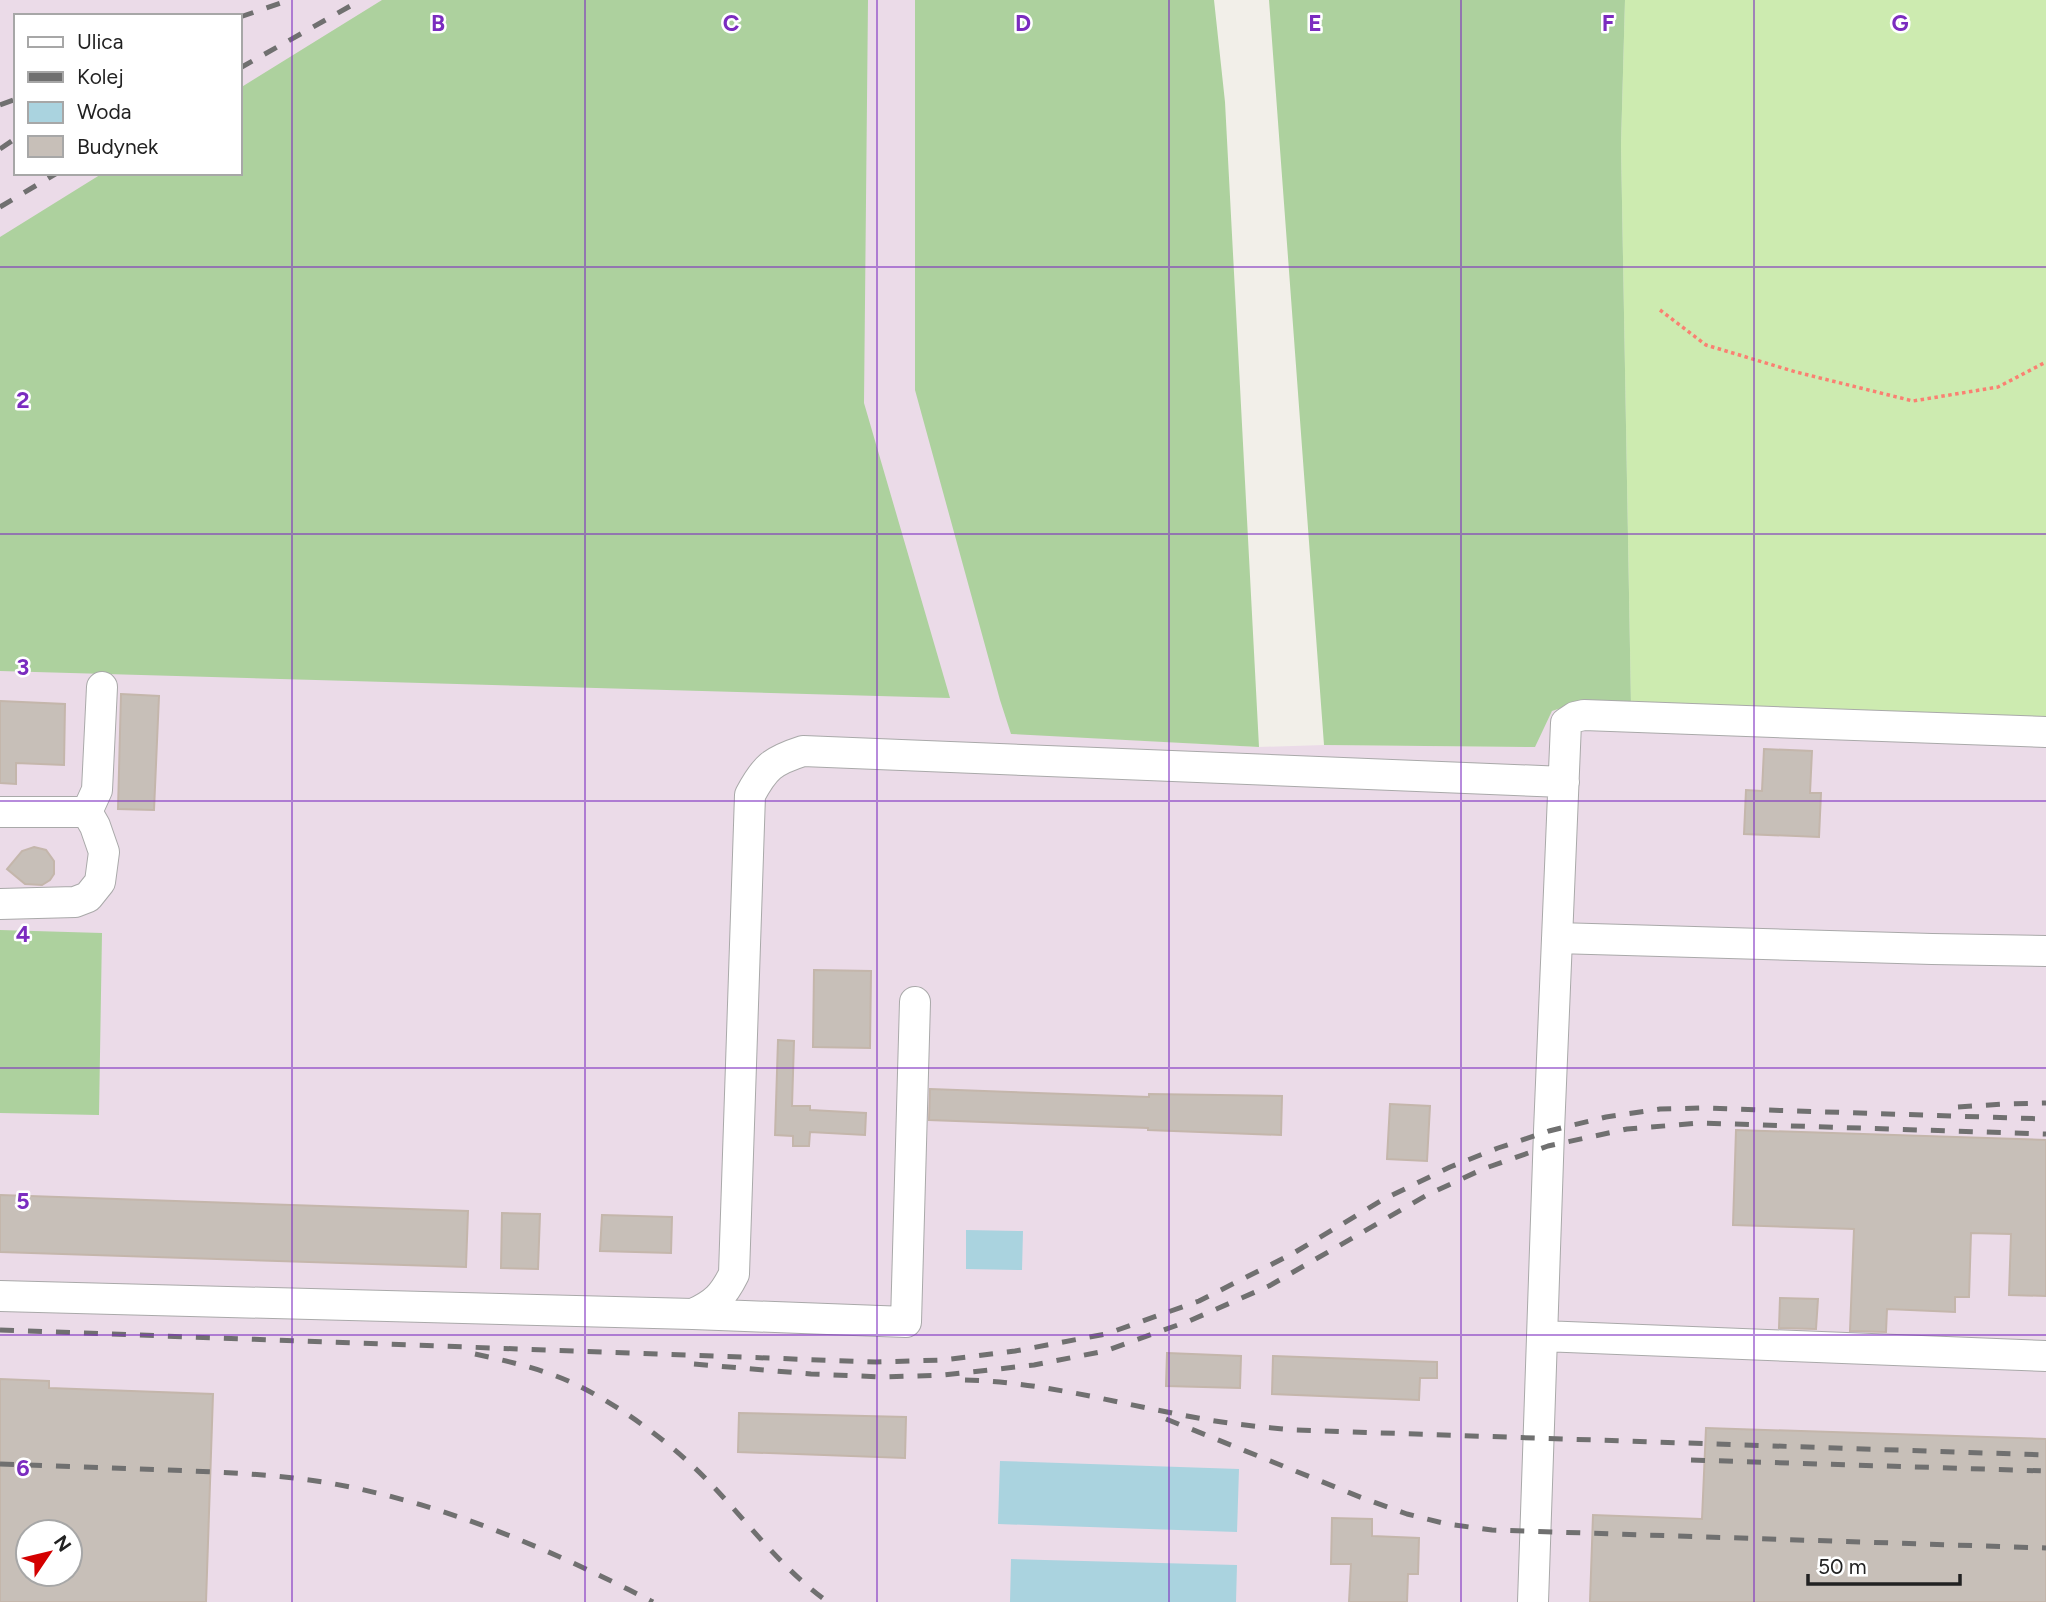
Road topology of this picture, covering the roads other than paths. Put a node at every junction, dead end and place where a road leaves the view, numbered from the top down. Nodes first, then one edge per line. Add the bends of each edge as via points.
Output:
1 (102, 687) dead end
2 (2046, 732) edge
3 (1564, 782) junction
4 (0, 812) edge
5 (88, 812) junction
6 (0, 904) edge
7 (1557, 938) junction
8 (2046, 951) edge
9 (915, 1002) dead end
10 (0, 1296) edge
11 (693, 1314) junction
12 (1542, 1336) junction
13 (2046, 1356) edge
14 (1533, 1602) edge

1 - 5 lane via 97,790
2 - 3 lane via 1584,715 1566,723
3 - 7 lane
3 - 11 lane via 803,751 779,759 761,775 750,796 734,1274 711,1306
4 - 5 lane
5 - 6 lane via 104,852 100,881 88,897 75,902
7 - 8 lane
7 - 12 lane
9 - 11 lane via 906,1322
10 - 11 lane
12 - 13 lane
12 - 14 lane

